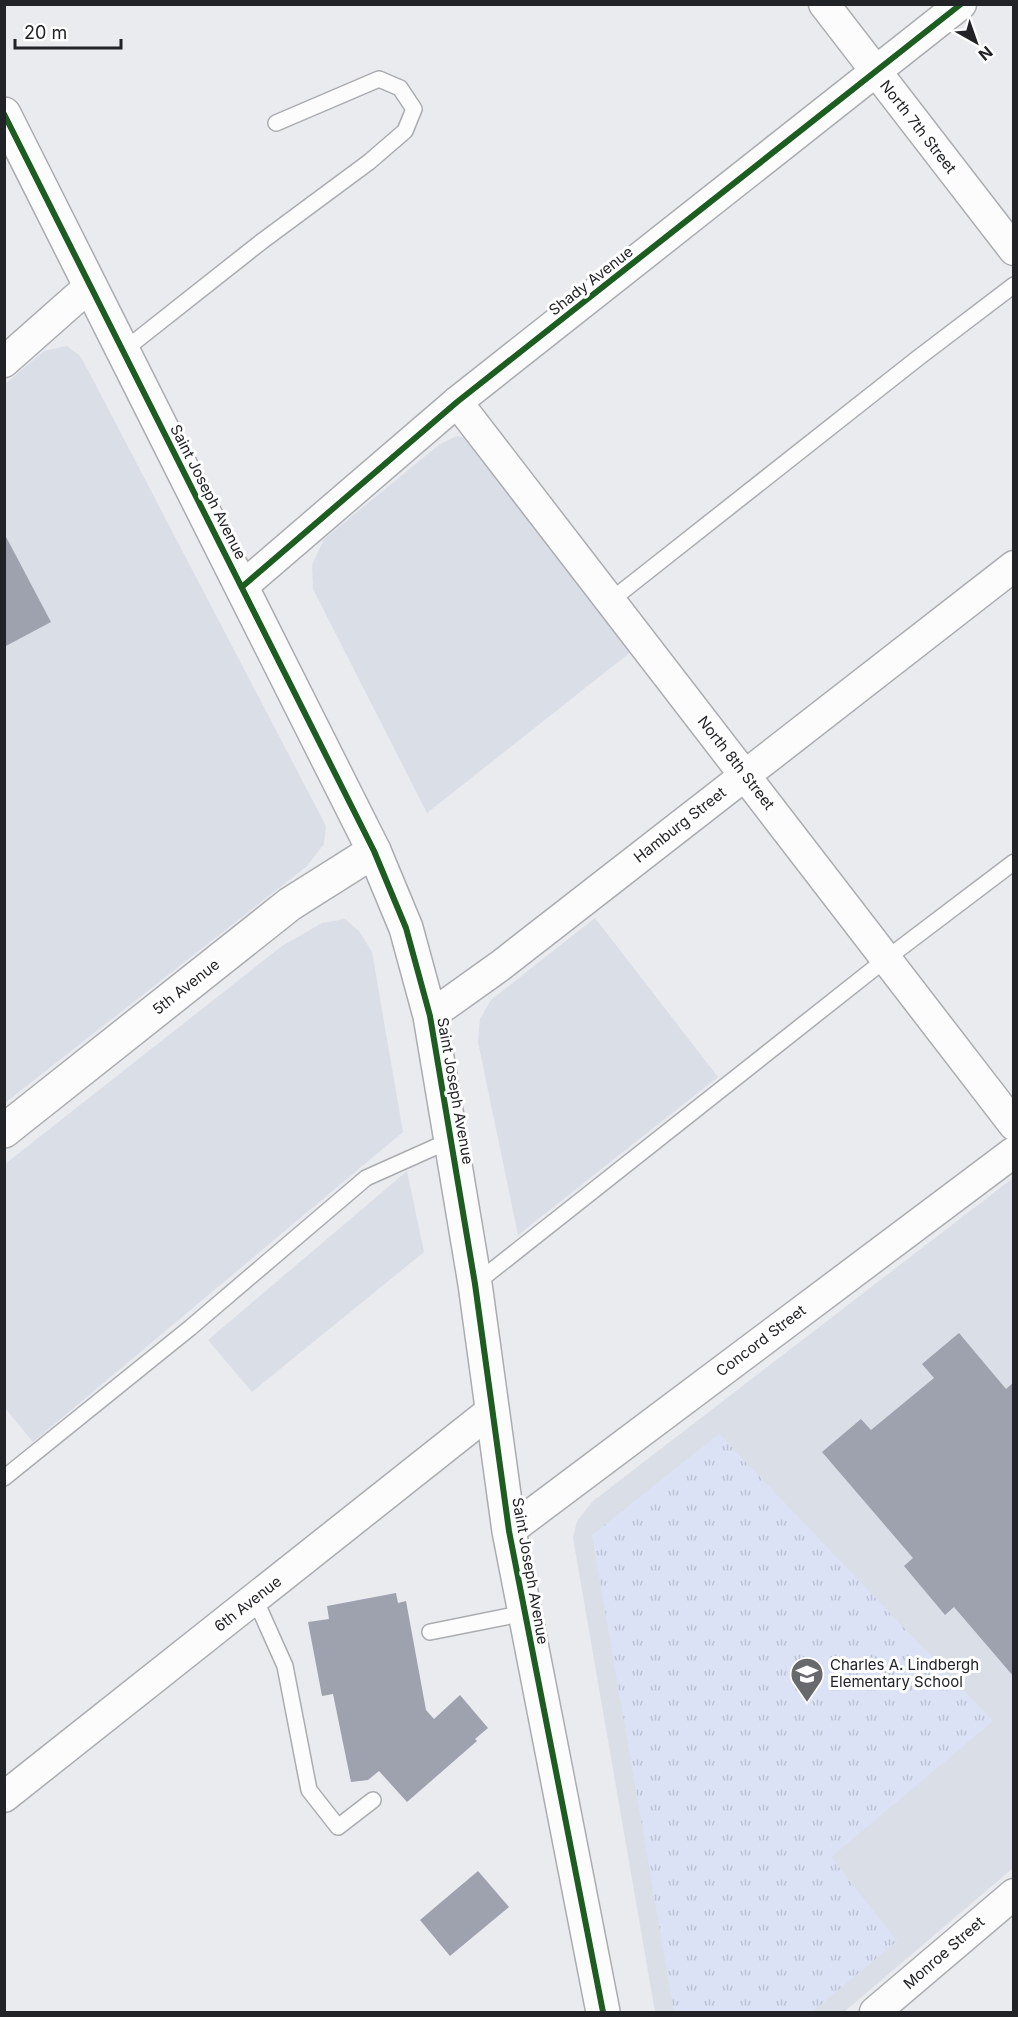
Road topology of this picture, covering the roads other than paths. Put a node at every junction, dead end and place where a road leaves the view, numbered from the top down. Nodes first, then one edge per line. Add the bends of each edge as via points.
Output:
1 (824, 4) edge
2 (961, 4) edge
3 (875, 72) junction
4 (4, 114) edge
5 (276, 123) dead end
6 (1014, 250) edge
7 (91, 285) junction
8 (1014, 285) edge
9 (123, 351) junction
10 (4, 362) edge
11 (457, 402) junction
12 (1014, 566) edge
13 (243, 586) junction
14 (610, 601) junction
15 (745, 774) junction
16 (374, 851) junction
17 (1014, 862) edge
18 (886, 959) junction
19 (430, 1016) junction
20 (1014, 1125) edge
21 (4, 1131) edge
22 (451, 1140) junction
23 (1014, 1152) edge
24 (475, 1284) junction
25 (491, 1411) junction
26 (4, 1478) edge
27 (509, 1531) junction
28 (255, 1599) junction
29 (525, 1613) junction
30 (430, 1632) dead end
31 (4, 1797) edge
32 (373, 1800) dead end
33 (1012, 1899) edge
34 (601, 2012) edge
35 (875, 2013) edge

1 - 3 street, North 7th Street
2 - 3 street, Shady Avenue
3 - 6 street, North 7th Street
3 - 11 street, Shady Avenue
4 - 7 main road, Saint Joseph Avenue
5 - 9 lane via 379,79 400,88 414,109 405,131 369,162
7 - 9 main road, Saint Joseph Avenue
7 - 10 street
8 - 14 lane
9 - 13 main road, Saint Joseph Avenue
11 - 13 street, Shady Avenue
11 - 14 street, North 8th Street
12 - 15 street, Hamburg Street
13 - 16 main road, Saint Joseph Avenue
14 - 15 street, North 8th Street
15 - 18 street, North 8th Street
15 - 19 street, Hamburg Street
16 - 19 main road, Saint Joseph Avenue via 406,927
16 - 21 main road, 5th Avenue via 290,904
17 - 18 lane
18 - 20 street, North 8th Street
18 - 24 lane
19 - 22 main road, Saint Joseph Avenue
22 - 24 main road, Saint Joseph Avenue
22 - 26 lane via 366,1178 190,1328
23 - 27 street, Concord Street
24 - 25 main road, Saint Joseph Avenue
25 - 27 main road, Saint Joseph Avenue
25 - 28 street, 6th Avenue
27 - 29 main road, Saint Joseph Avenue
28 - 31 street, 6th Avenue
28 - 32 lane via 285,1666 309,1790 338,1827
29 - 30 lane
29 - 34 main road, Saint Joseph Avenue
33 - 35 street, Monroe Street

